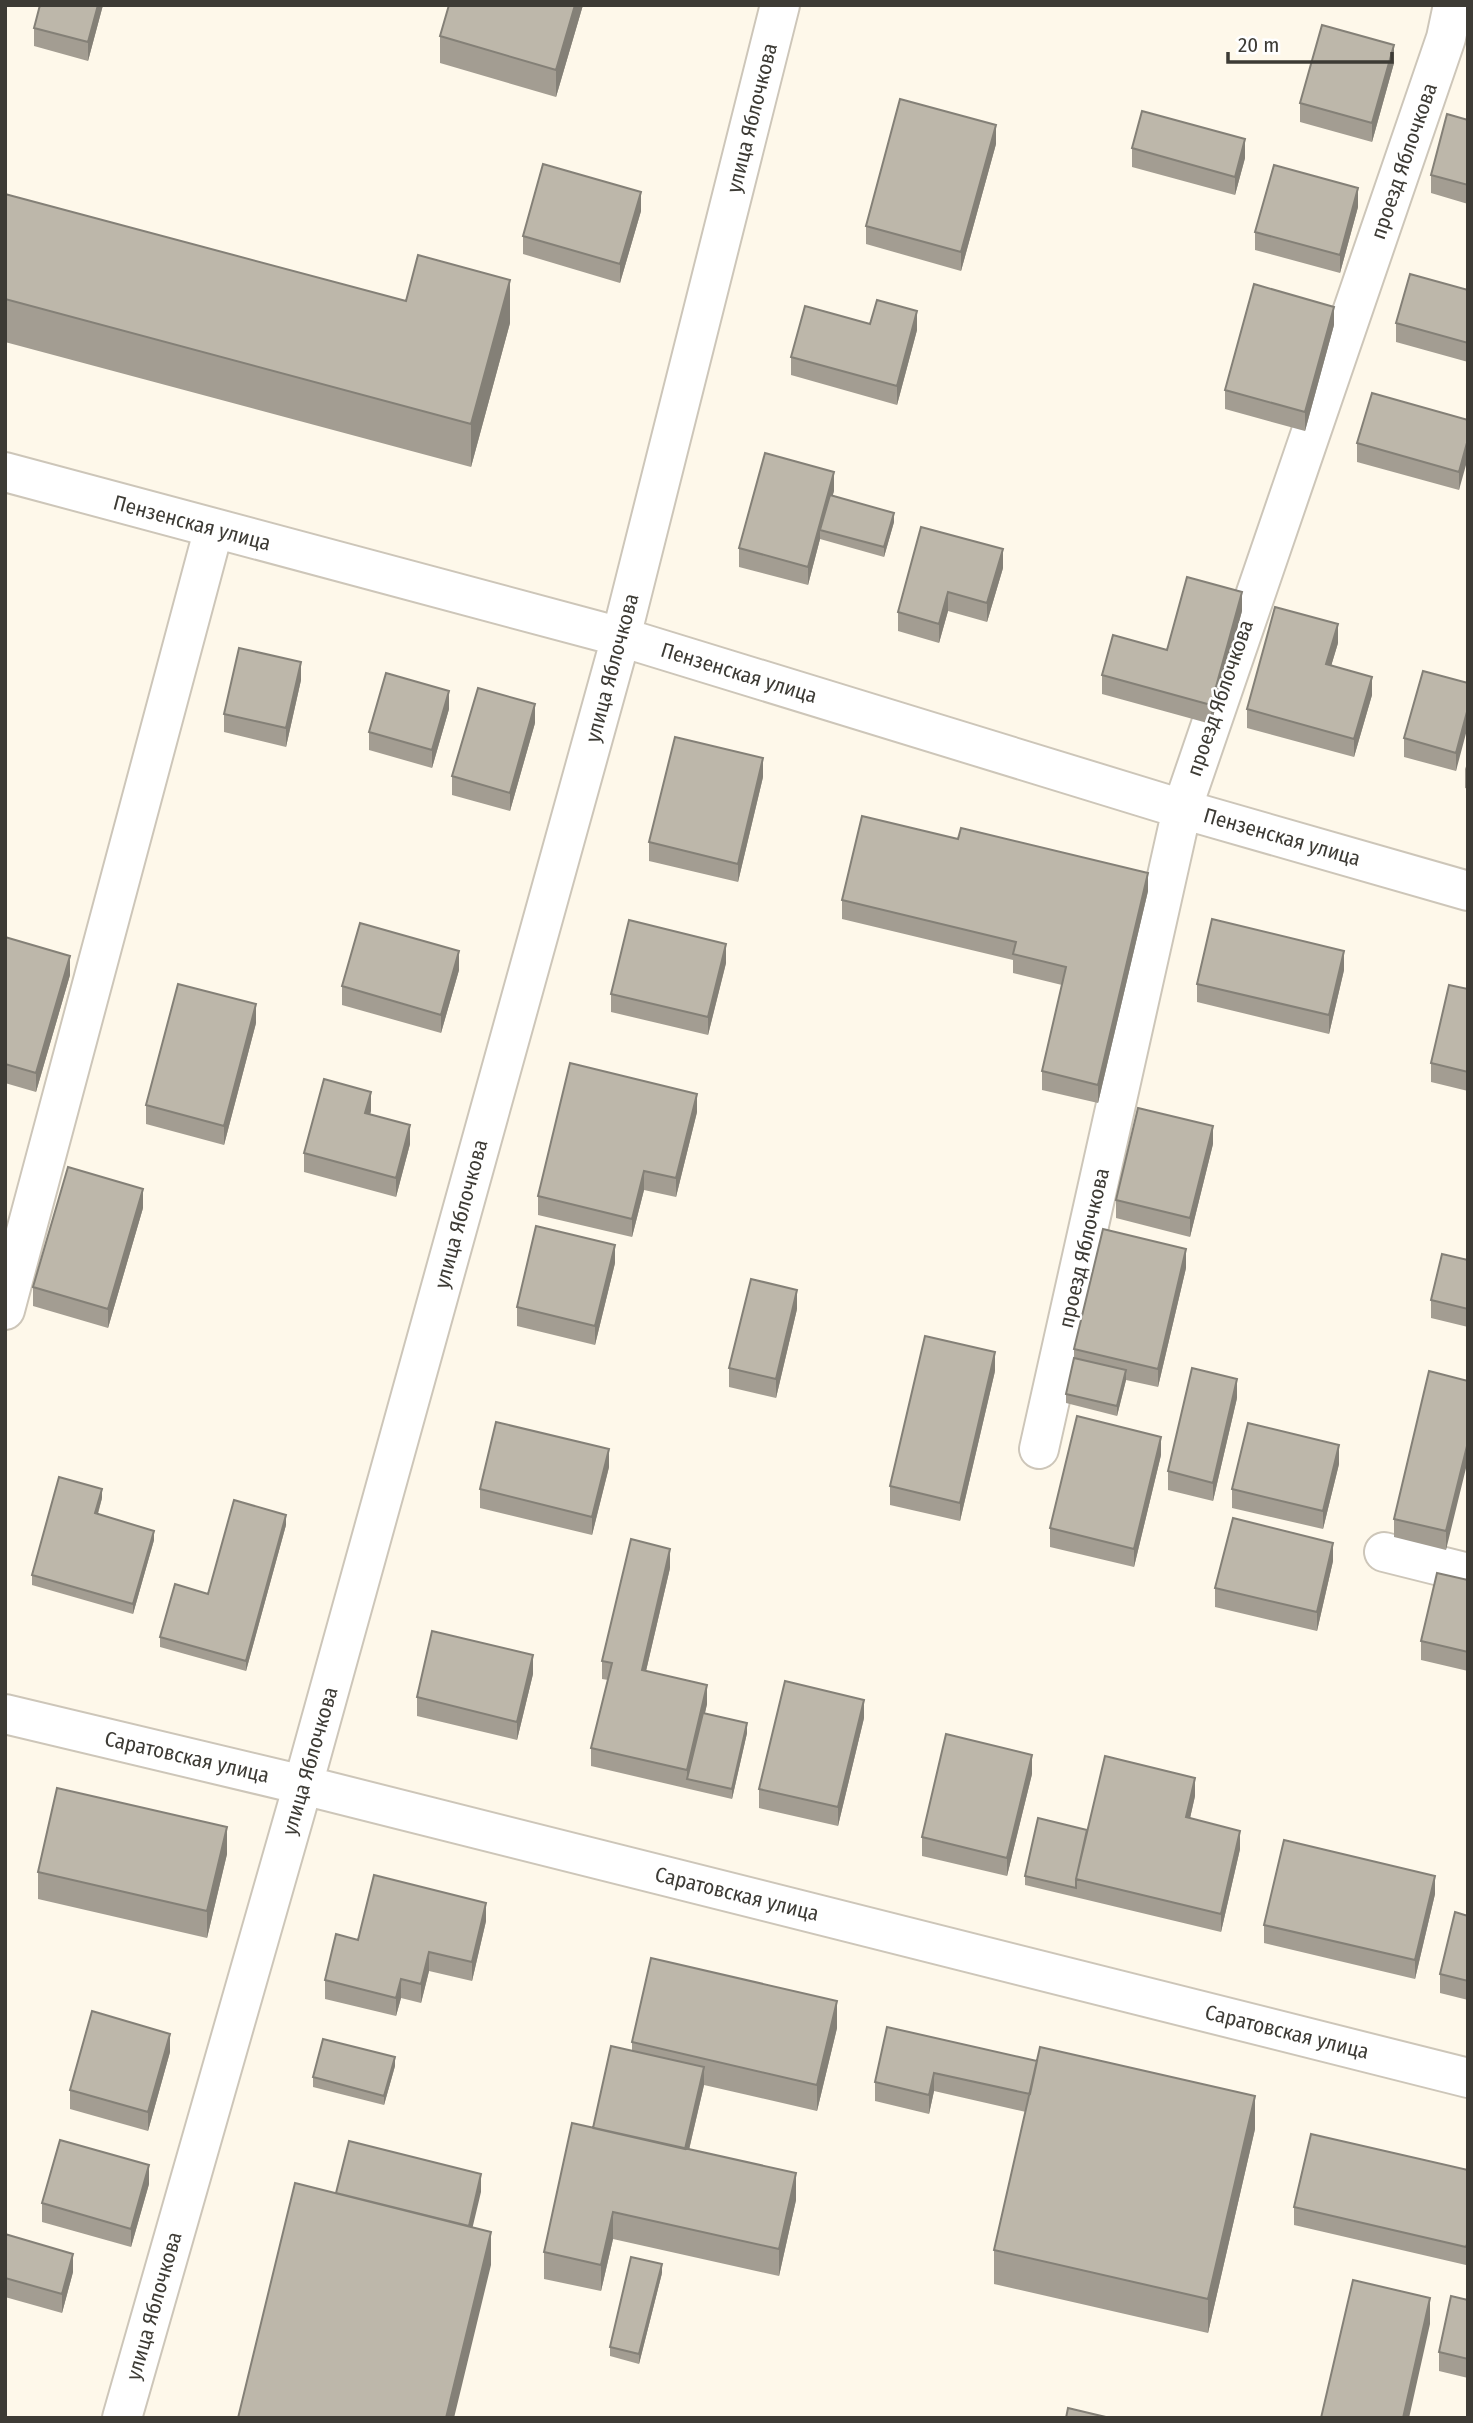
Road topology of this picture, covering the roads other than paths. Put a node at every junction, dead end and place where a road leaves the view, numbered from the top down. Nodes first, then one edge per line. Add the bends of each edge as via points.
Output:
1 (780, 5) edge
2 (1456, 29) edge
3 (5, 472) edge
4 (214, 528) junction
5 (621, 638) junction
6 (1182, 809) junction
7 (1468, 891) edge
8 (5, 1310) edge
9 (1039, 1449) dead end
10 (1384, 1552) dead end
11 (1468, 1573) edge
12 (5, 1714) edge
13 (303, 1785) junction
14 (1468, 2078) edge
15 (122, 2418) edge

1 - 5 street, улица Яблочкова
2 - 6 street, проезд Яблочкова
3 - 4 street, Пензенская улица
4 - 5 street, Пензенская улица
4 - 8 street
5 - 6 street, Пензенская улица
5 - 13 street, улица Яблочкова
6 - 7 street, Пензенская улица
6 - 9 street, проезд Яблочкова
10 - 11 street
12 - 13 street, Саратовская улица
13 - 14 street, Саратовская улица
13 - 15 street, улица Яблочкова

